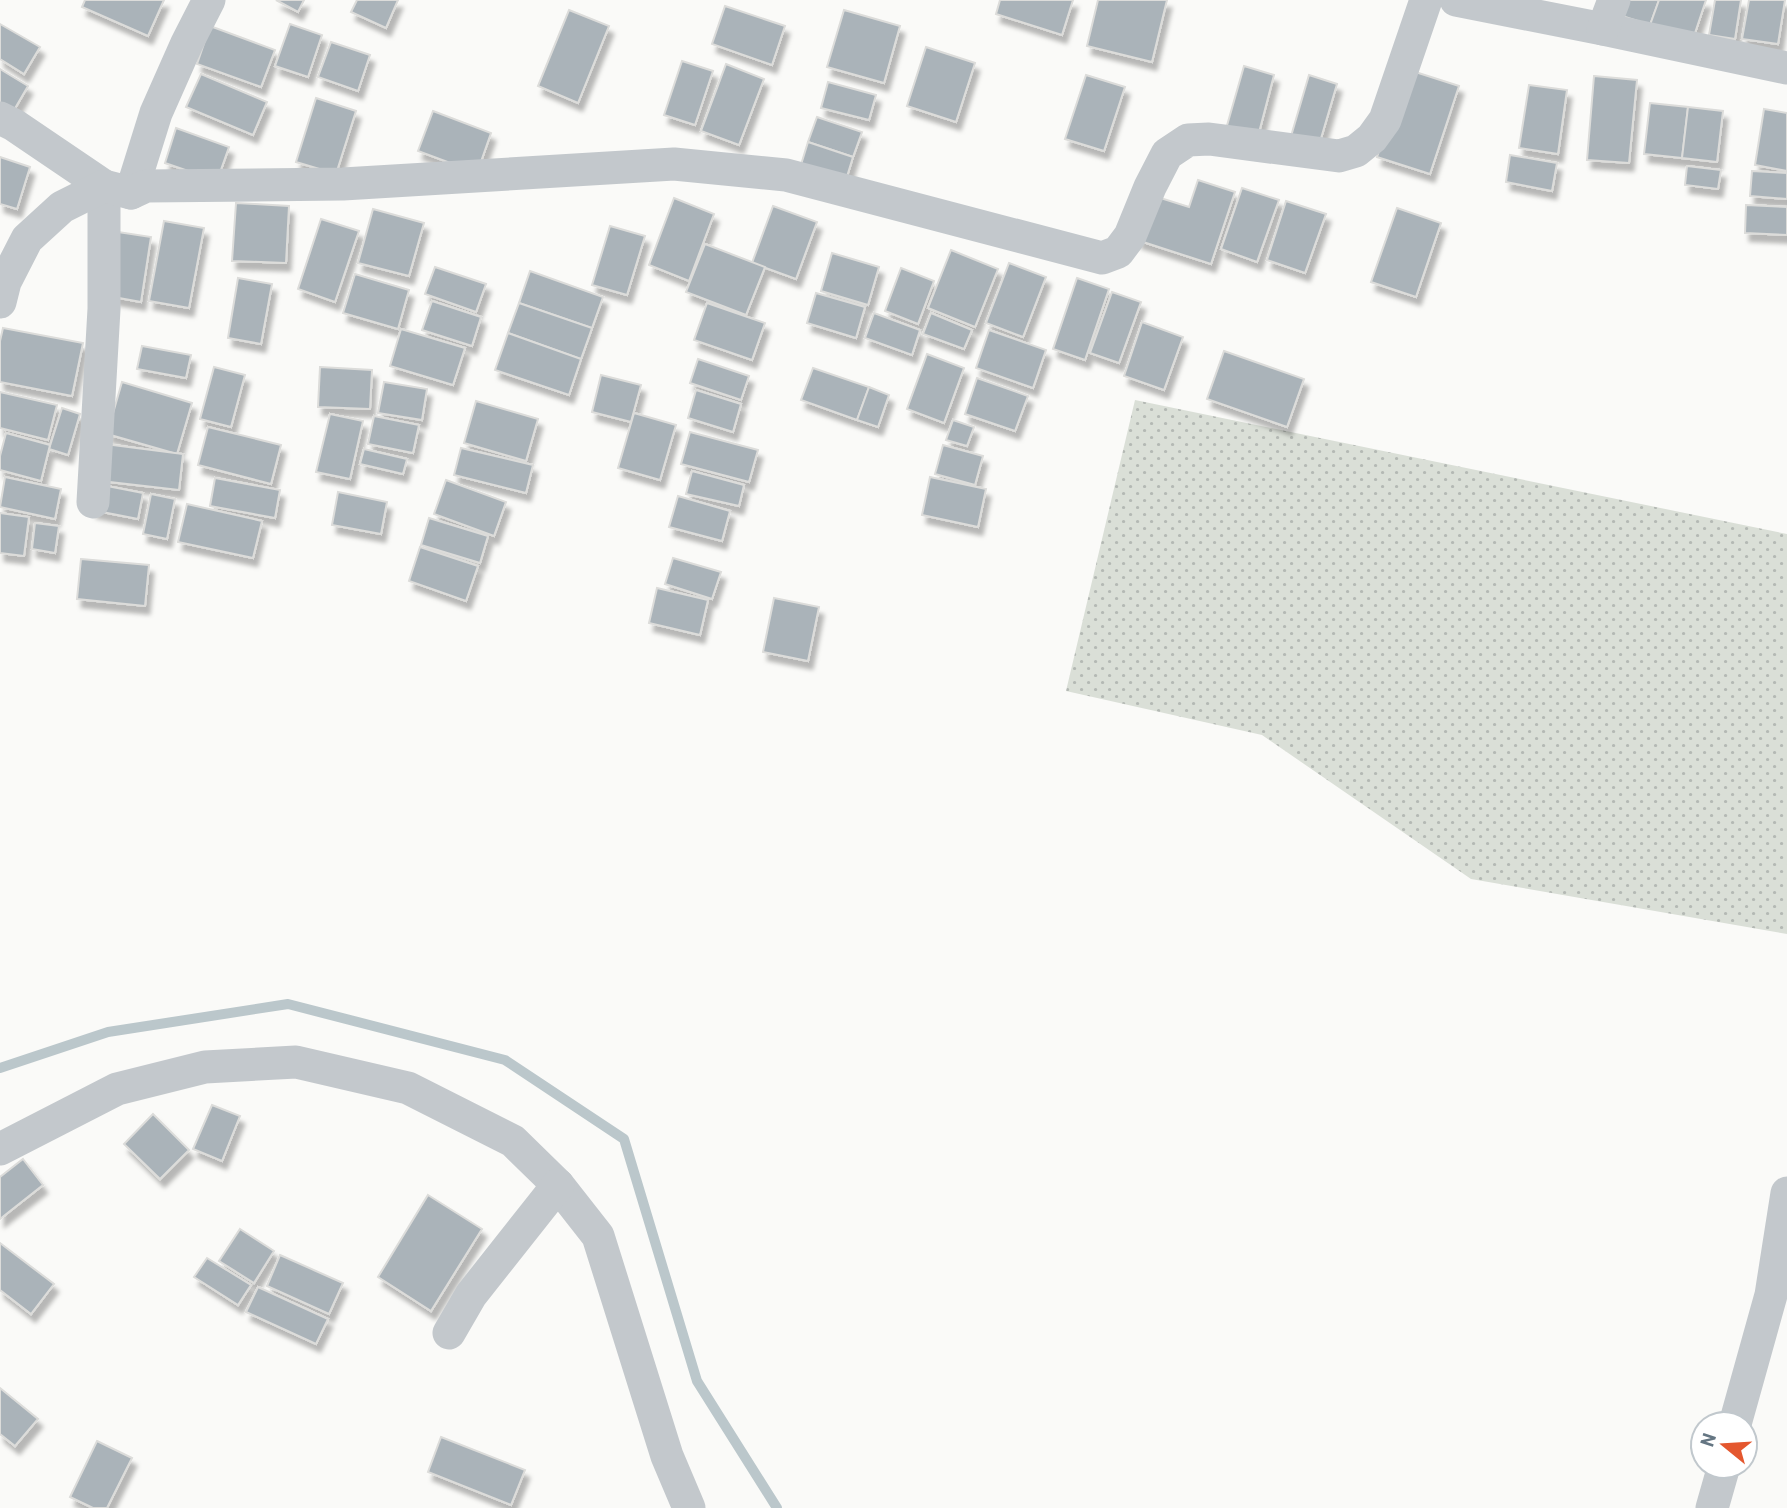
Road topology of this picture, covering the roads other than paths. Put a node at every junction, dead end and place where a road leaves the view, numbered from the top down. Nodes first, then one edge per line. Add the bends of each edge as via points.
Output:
1 (209, 0) edge
2 (1426, 0) edge
3 (1456, 0) edge
4 (1608, 14) edge
5 (1787, 68) edge
6 (0, 118) edge
7 (117, 190) junction
8 (0, 302) edge
9 (93, 502) dead end
10 (0, 1149) edge
11 (558, 1185) junction
12 (1787, 1193) edge
13 (449, 1333) dead end
14 (1739, 1410) edge
15 (1720, 1480) edge
16 (690, 1508) edge
17 (1712, 1508) edge

1 - 7 street
2 - 7 street via 1385,120 1373,138 1356,151 1339,156 1188,139 1167,154 1130,236 1118,252 1102,258 786,175 674,164 344,184
3 - 4 street
4 - 5 street
6 - 7 street
7 - 8 street via 62,207 27,239
7 - 9 street via 104,309
10 - 11 street via 117,1089 205,1067 296,1062 408,1088 513,1141
11 - 13 street via 471,1296
11 - 16 street via 598,1236 667,1455
12 - 14 street via 1771,1295
15 - 17 street

